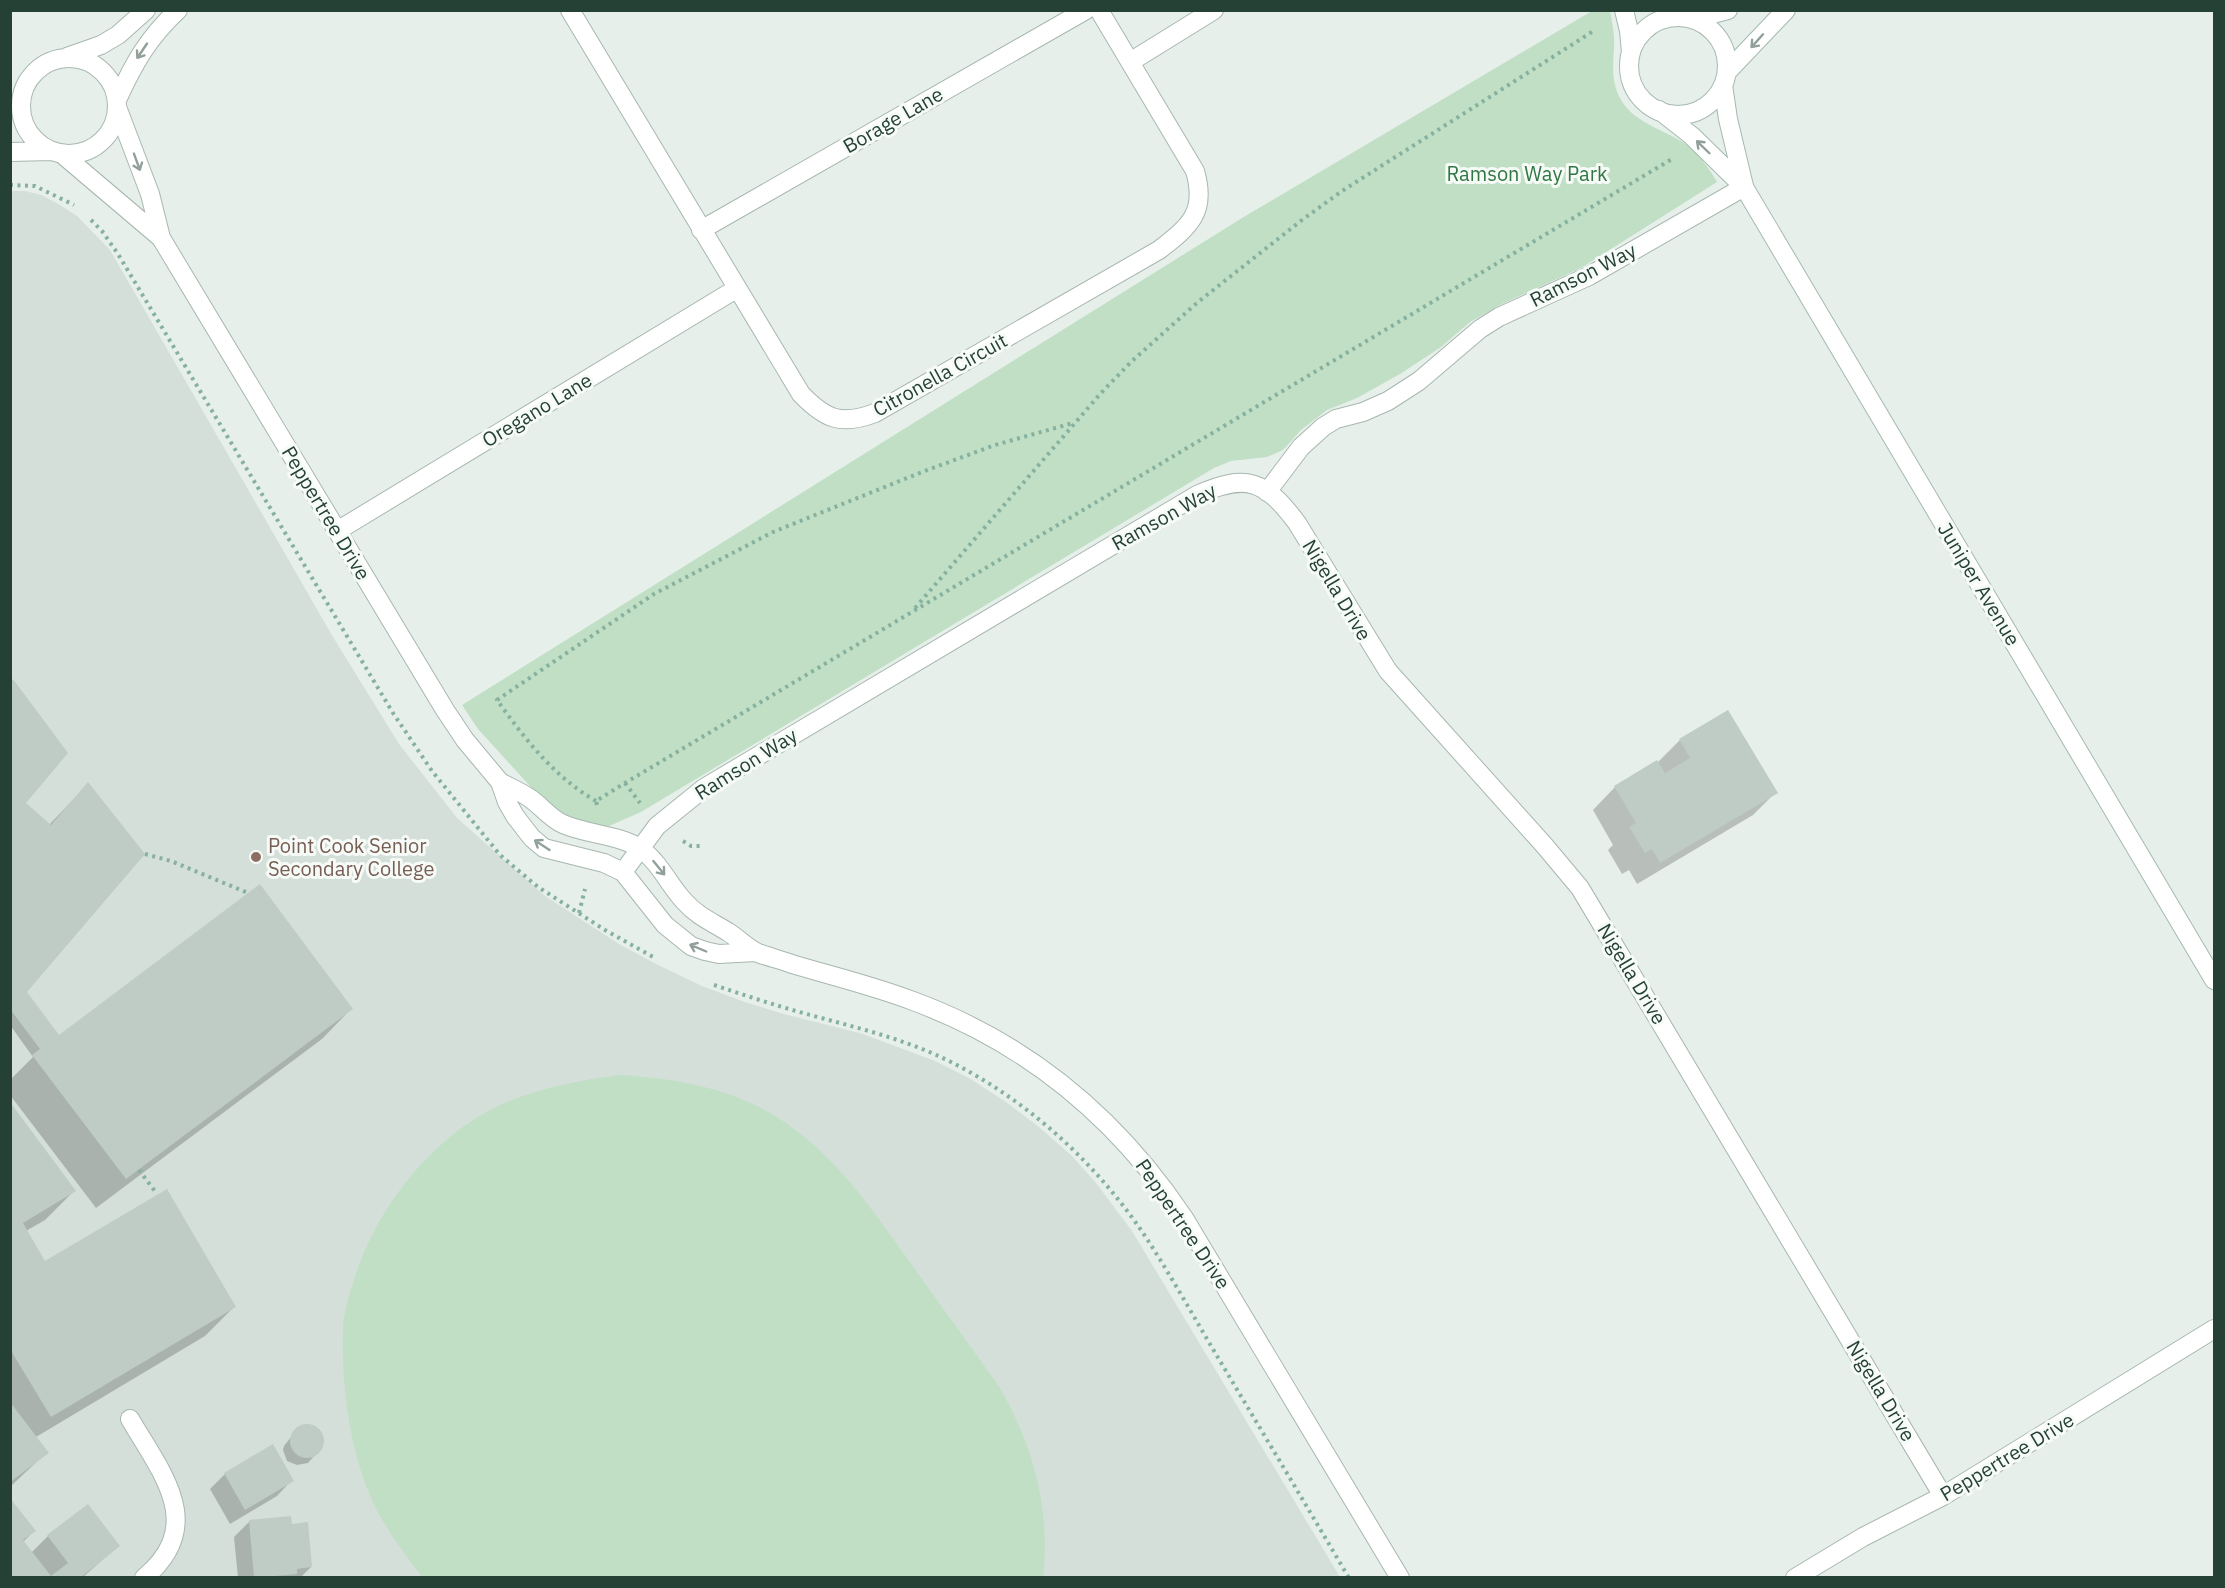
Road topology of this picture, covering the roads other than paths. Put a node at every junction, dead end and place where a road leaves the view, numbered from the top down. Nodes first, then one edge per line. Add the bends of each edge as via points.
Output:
1 (147, 10) edge
2 (178, 10) edge
3 (570, 10) edge
4 (1086, 10) edge
5 (1099, 10) edge
6 (1214, 10) edge
7 (1624, 10) edge
8 (1728, 10) edge
9 (1786, 10) edge
10 (1683, 15) edge
11 (1631, 54) junction
12 (63, 58) junction
13 (1130, 62) junction
14 (33, 74) junction
15 (1725, 79) junction
16 (10, 96) edge
17 (117, 104) junction
18 (1659, 110) junction
19 (10, 152) edge
20 (57, 153) junction
21 (1744, 187) junction
22 (701, 230) junction
23 (161, 238) junction
24 (736, 289) junction
25 (1268, 492) junction
26 (337, 531) junction
27 (500, 782) junction
28 (640, 849) junction
29 (623, 872) junction
30 (756, 952) junction
31 (2214, 980) edge
32 (2214, 1329) edge
33 (130, 1419) dead end
34 (1943, 1496) junction
35 (144, 1578) edge
36 (1400, 1578) edge
37 (1795, 1578) edge

1 - 12 street via 118,36
2 -> 17 street via 134,63
3 - 22 street, Citronella Circuit
4 - 22 street, Borage Lane
5 - 13 street, Citronella Circuit
6 - 13 street
7 - 11 street
8 - 10 street
9 -> 15 street
10 - 11 street via 1650,26 1640,35
10 - 15 street via 1709,27 1721,42 1726,53
11 - 18 street via 1630,72 1636,90
12 - 14 street
12 - 17 street via 78,58 98,68 113,85
13 - 24 street, Citronella Circuit via 1191,165 1200,189 1200,202 1192,218 1160,250 875,413 846,421 824,414 801,394
14 - 16 street
14 - 20 street via 23,90 21,115 31,137
15 - 18 street via 1716,97 1699,110 1679,115
15 - 21 street, Juniper Avenue via 1728,119
17 - 20 street via 112,129 102,141 84,152
17 -> 23 street, Peppertree Drive via 150,194
21 -> 18 street, Juniper Avenue
19 - 20 street
20 - 23 street, Peppertree Drive
21 - 25 street, Ramson Way via 1571,286 1499,317 1419,381 1388,400 1323,427 1301,447
21 - 31 street, Juniper Avenue
22 - 24 street, Citronella Circuit
23 - 26 street, Peppertree Drive
24 - 26 street, Oregano Lane
25 - 28 street, Ramson Way via 1252,484 1234,482 1197,495 705,788 657,826
25 - 34 street, Nigella Drive via 1297,523 1388,672 1580,888
26 - 27 street, Peppertree Drive via 445,711
27 - 28 street, Peppertree Drive via 528,796 556,821
29 -> 27 street, Peppertree Drive via 544,848 515,816
28 - 29 street, Ramson Way
28 -> 30 street, Peppertree Drive via 694,912
30 -> 29 street, Peppertree Drive via 719,954 691,946 665,925
30 - 36 street, Peppertree Drive via 912,1000 953,1017 1014,1050 1064,1084 1100,1115 1127,1143 1184,1218
32 - 34 street, Peppertree Drive
33 - 35 street via 164,1477 174,1501 176,1519 168,1551
34 - 37 street, Peppertree Drive

